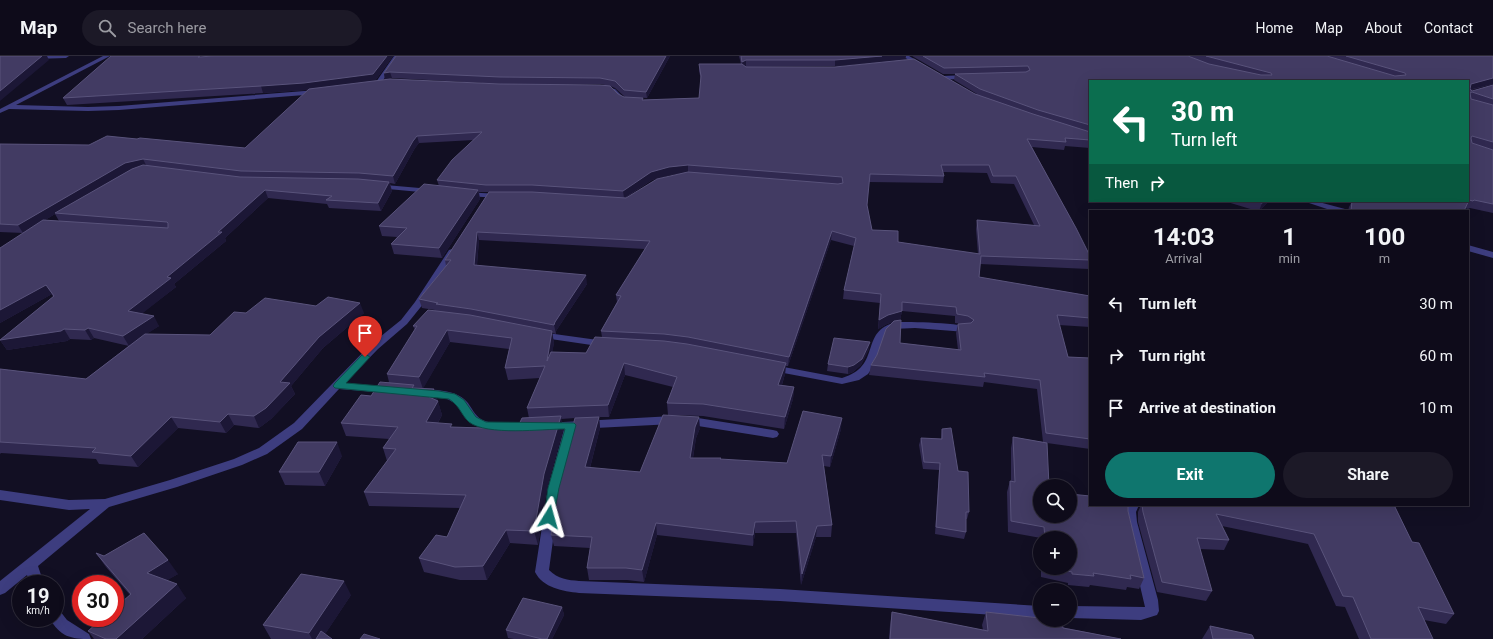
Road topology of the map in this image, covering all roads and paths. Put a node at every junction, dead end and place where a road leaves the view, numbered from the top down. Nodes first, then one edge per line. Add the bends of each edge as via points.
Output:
1 (66, 56) edge
2 (107, 56) edge
3 (397, 56) edge
4 (906, 56) edge
5 (29, 57) edge
6 (916, 62) junction
7 (908, 63) edge
8 (927, 69) edge
9 (974, 77) edge
10 (371, 84) edge
11 (953, 85) edge
12 (596, 88) edge
13 (325, 91) edge
14 (634, 102) edge
15 (8, 107) junction
16 (0, 111) edge
17 (369, 185) edge
18 (441, 192) edge
19 (462, 194) edge
20 (508, 196) edge
21 (1310, 202) edge
22 (1338, 210) edge
23 (458, 243) edge
24 (1469, 248) edge
25 (1493, 255) edge
26 (409, 314) junction
27 (424, 316) edge
28 (966, 329) edge
29 (531, 334) edge
30 (618, 345) edge
31 (763, 367) edge
32 (338, 386) junction
33 (571, 425) junction
34 (773, 434) dead end
35 (0, 494) edge
36 (105, 504) junction
37 (1133, 506) edge
38 (31, 564) junction
39 (34, 575) edge
40 (0, 589) edge
41 (1033, 612) edge
42 (1077, 612) edge
43 (64, 625) edge
44 (84, 639) edge

1 - 5 street
2 - 15 street
3 - 10 street via 382,82
4 - 6 street
6 - 7 street
6 - 8 street
9 - 11 street via 941,77
12 - 14 street via 615,90 622,99
13 - 15 street via 119,108
15 - 16 street
17 - 18 street
19 - 20 street via 486,200
21 - 22 street
23 - 26 street
24 - 25 street
26 - 27 street
26 - 32 street via 404,322 374,348
28 - 31 street via 906,325 888,328 882,333 871,364 854,380 842,381
29 - 30 street
32 - 33 street via 452,396 461,402 472,419 484,425
32 - 36 street via 298,426 263,450 238,462
33 - 34 street via 673,420
33 - 41 street via 554,488 542,572 547,579 556,583 579,587 780,595
35 - 36 street via 69,505
36 - 38 street
37 - 42 street via 1131,522 1152,611 1141,614
38 - 39 street
38 - 40 street
43 - 44 street

